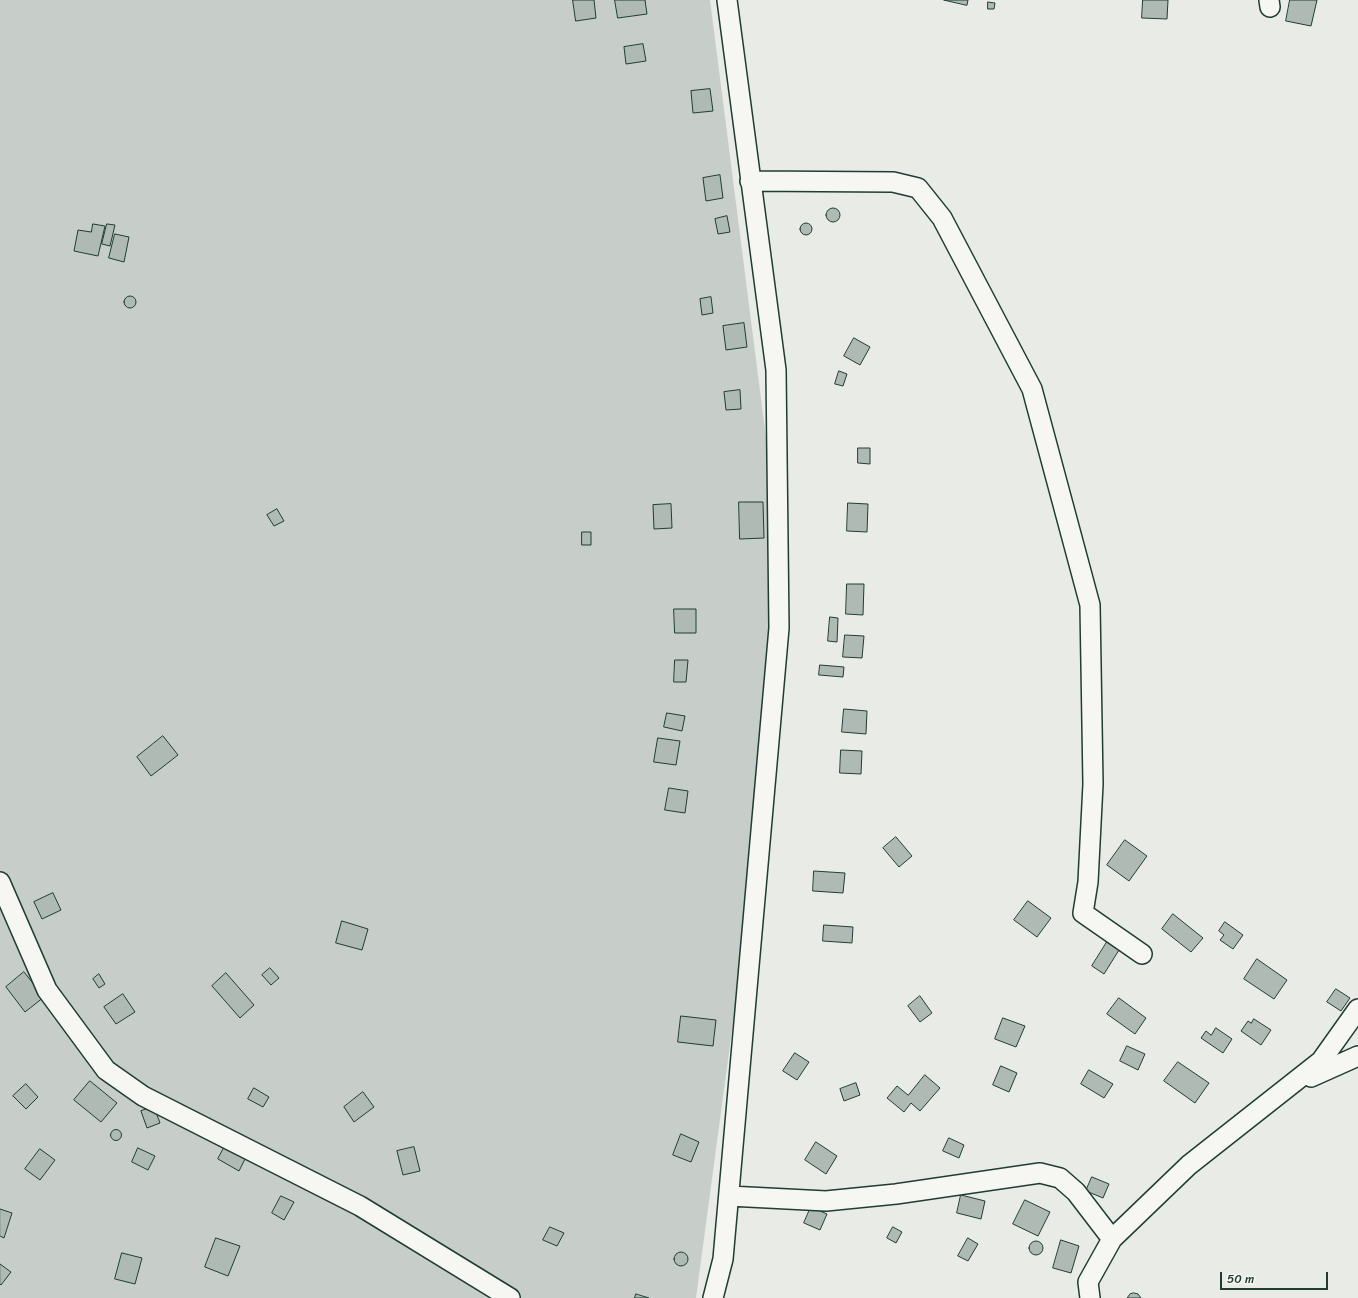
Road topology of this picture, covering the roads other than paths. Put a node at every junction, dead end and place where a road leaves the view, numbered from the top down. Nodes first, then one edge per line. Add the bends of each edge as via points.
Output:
1 (727, 0) edge
2 (750, 180) junction
3 (0, 882) edge
4 (1142, 954) dead end
5 (1358, 1009) edge
6 (1358, 1056) edge
7 (1290, 1086) junction
8 (729, 1196) junction
9 (1112, 1239) junction
10 (510, 1298) edge
11 (713, 1298) edge
12 (1090, 1298) edge

1 - 2 street
2 - 4 street via 893,182 918,188 942,218 1032,389 1090,605 1093,784 1088,882 1083,913
2 - 8 street via 776,370 780,628
3 - 10 street via 47,990 106,1070 143,1096 360,1206
5 - 7 street via 1322,1061
6 - 7 street
7 - 9 street via 1189,1165
8 - 9 street via 826,1201 896,1194 1040,1173 1060,1178 1076,1192
8 - 11 street via 723,1259
9 - 12 street via 1088,1282

